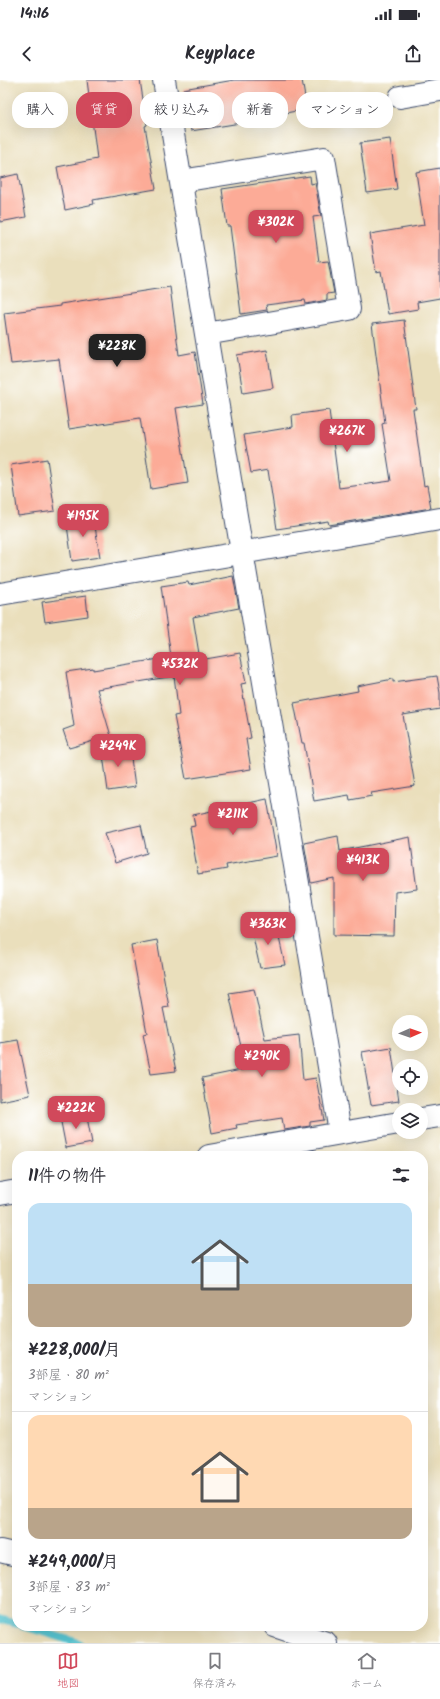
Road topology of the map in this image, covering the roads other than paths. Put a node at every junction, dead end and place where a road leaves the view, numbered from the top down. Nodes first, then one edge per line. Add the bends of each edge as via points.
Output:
1 (164, 80) edge
2 (440, 90) edge
3 (400, 97) dead end
4 (181, 181) junction
5 (206, 334) junction
6 (440, 519) edge
7 (242, 552) junction
8 (0, 594) edge
9 (440, 1116) edge
10 (428, 1118) edge
11 (392, 1124) edge
12 (340, 1132) junction
13 (236, 1151) edge
14 (12, 1192) edge
15 (0, 1194) edge
16 (0, 1551) edge
17 (12, 1554) edge
18 (290, 1631) edge
19 (326, 1643) edge

1 - 4 street
2 - 3 street
4 - 5 street
4 - 5 street via 324,158 348,309
5 - 7 street
6 - 7 street
7 - 8 street
7 - 12 street
9 - 10 street
11 - 12 street
12 - 13 street
14 - 15 street
16 - 17 street
18 - 19 street

